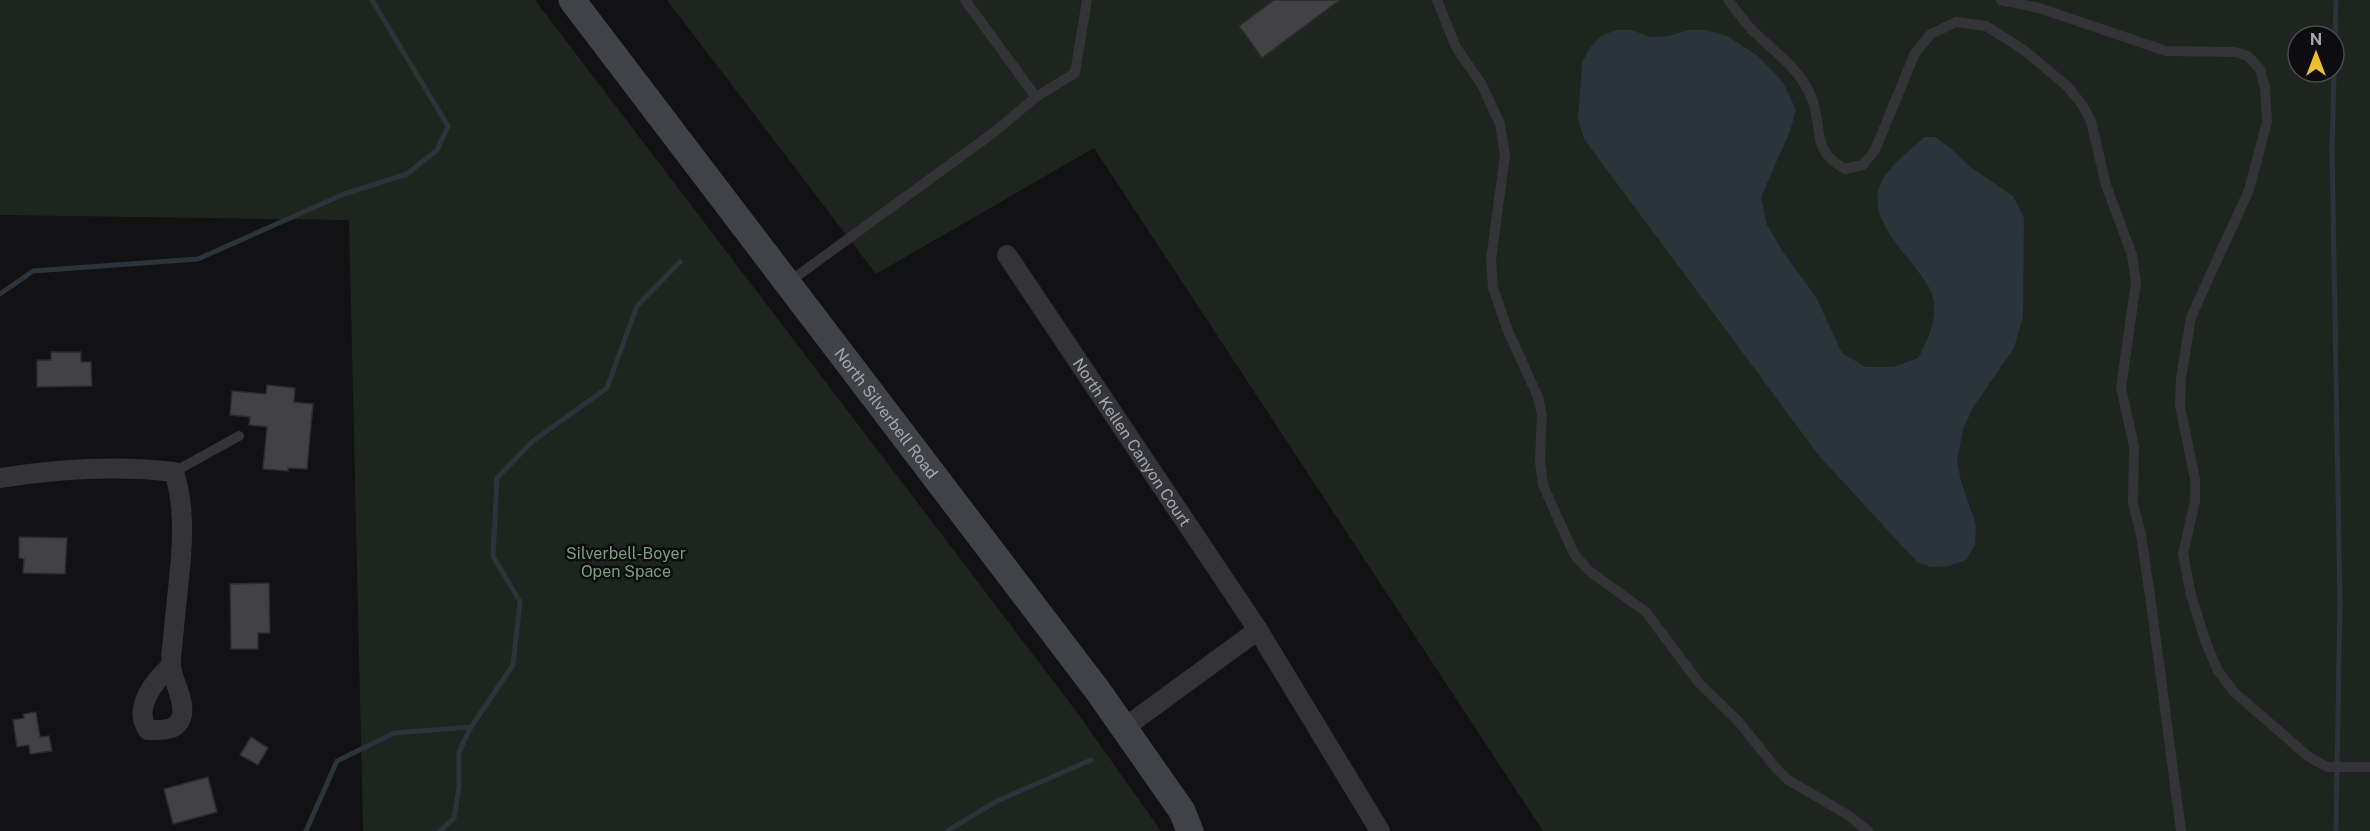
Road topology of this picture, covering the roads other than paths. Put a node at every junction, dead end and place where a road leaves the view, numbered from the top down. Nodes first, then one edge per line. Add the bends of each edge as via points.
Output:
1 (572, 0) edge
2 (965, 0) edge
3 (1088, 0) edge
4 (1437, 0) edge
5 (1728, 0) edge
6 (2001, 0) edge
7 (1036, 97) junction
8 (1006, 255) dead end
9 (789, 282) junction
10 (239, 436) dead end
11 (174, 472) junction
12 (0, 478) edge
13 (1258, 630) junction
14 (171, 666) dead end
15 (1124, 728) junction
16 (2370, 767) edge
17 (1190, 831) edge
18 (1380, 831) edge
19 (1868, 831) edge
20 (2181, 831) edge

1 - 9 main road, North Silverbell Road
2 - 7 lane
3 - 7 lane via 1075,73
4 - 19 lane via 1456,47 1482,85 1500,124 1505,155 1491,260 1493,288 1538,397 1544,485 1574,554 1588,570 1646,612 1699,683 1739,722 1788,780
5 - 20 lane via 1750,28 1798,74 1810,93 1821,147 1831,161 1845,169 1863,165 1875,150 1915,53 1932,34 1956,22 1986,26 2024,50 2068,87 2083,106 2132,255 2136,282 2121,388 2134,446 2133,503 2151,599
6 - 16 lane via 2039,8 2166,51 2235,52 2248,56 2260,69 2267,122 2249,190 2191,317 2181,378 2180,406 2195,479 2195,501 2183,554 2206,643 2218,671 2234,692 2309,757 2327,767
7 - 9 lane via 993,133
8 - 13 street, North Kellen Canyon Court
9 - 15 main road, North Silverbell Road
10 - 11 lane
11 - 12 street via 136,468 43,471
11 - 14 street via 182,536
13 - 15 street
13 - 18 street, North Kellen Canyon Court
15 - 17 main road, North Silverbell Road via 1182,811

